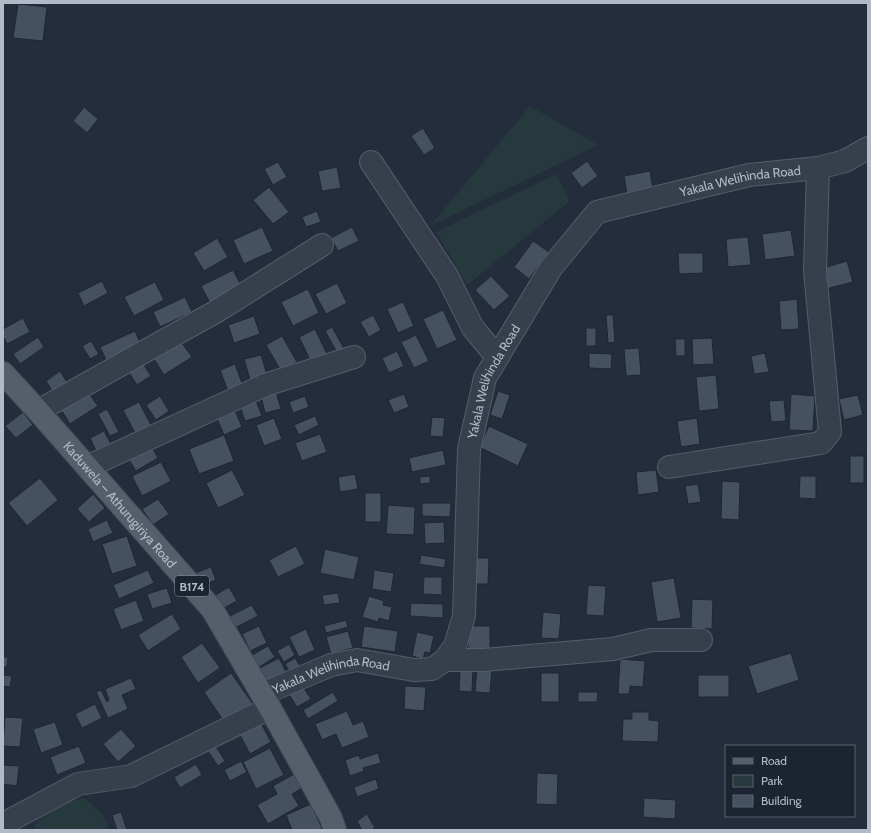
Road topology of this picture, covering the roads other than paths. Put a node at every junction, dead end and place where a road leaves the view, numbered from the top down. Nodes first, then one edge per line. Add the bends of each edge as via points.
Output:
1 (868, 148) edge
2 (371, 162) dead end
3 (818, 168) junction
4 (322, 245) dead end
5 (354, 357) dead end
6 (497, 357) junction
7 (3, 374) edge
8 (38, 411) junction
9 (88, 467) junction
10 (669, 467) dead end
11 (701, 640) dead end
12 (445, 660) junction
13 (266, 701) junction
14 (3, 824) edge
15 (335, 830) edge

1 - 3 street, Yakala Welihinda Road via 845,161
2 - 6 street via 447,276 473,328
3 - 6 street, Yakala Welihinda Road via 749,175 597,212 551,268
3 - 10 street via 815,271 830,432 821,443
4 - 8 street via 217,311
5 - 9 street via 265,385
6 - 12 street, Yakala Welihinda Road via 485,378 469,448 464,616 455,646
7 - 8 main road, Kaduwela – Athurugiriya Road / B174
8 - 9 main road, Kaduwela – Athurugiriya Road / B174
9 - 13 main road, Kaduwela – Athurugiriya Road / B174 via 212,609
11 - 12 street via 651,640 613,649 483,660
12 - 13 street, Yakala Welihinda Road via 432,669 414,670 357,660 330,665
13 - 14 street, Yakala Welihinda Road via 131,776 78,784
13 - 15 main road, Kaduwela – Athurugiriya Road / B174 via 331,818

